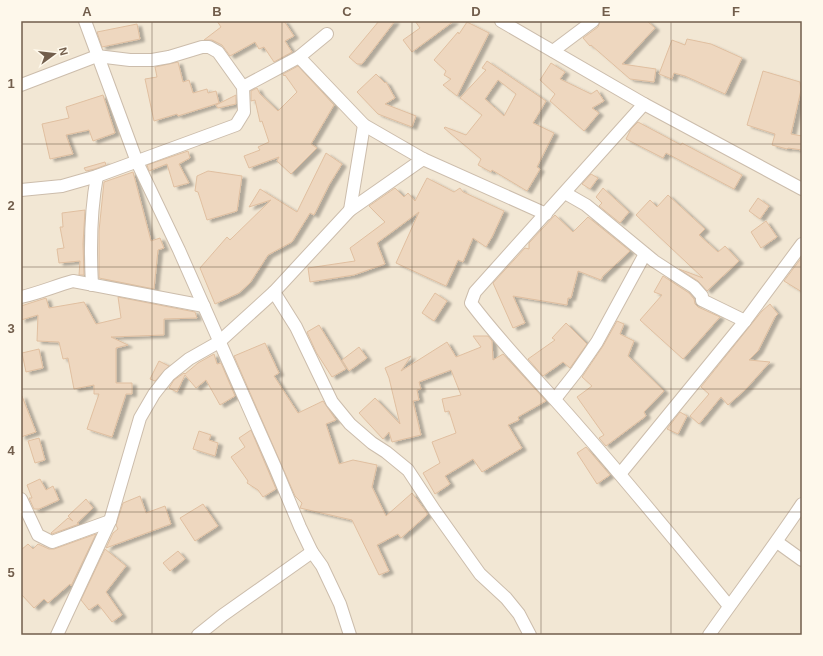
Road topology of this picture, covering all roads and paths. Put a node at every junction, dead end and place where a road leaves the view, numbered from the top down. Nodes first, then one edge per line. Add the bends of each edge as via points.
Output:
1 (85, 21) edge
2 (501, 21) edge
3 (593, 21) edge
4 (327, 34) dead end
5 (553, 51) junction
6 (97, 56) junction
7 (299, 57) junction
8 (21, 86) edge
9 (243, 87) junction
10 (644, 104) junction
11 (364, 125) junction
12 (423, 159) junction
13 (137, 162) junction
14 (97, 176) junction
15 (802, 189) edge
16 (21, 190) edge
17 (565, 193) junction
18 (350, 210) junction
19 (546, 214) junction
20 (802, 244) edge
21 (645, 254) junction
22 (92, 285) junction
23 (274, 292) junction
24 (21, 297) edge
25 (204, 306) junction
26 (745, 321) junction
27 (220, 342) junction
28 (555, 399) junction
29 (620, 474) junction
30 (21, 499) edge
31 (802, 504) edge
32 (110, 521) junction
33 (777, 542) junction
34 (312, 552) junction
35 (802, 560) edge
36 (729, 606) junction
37 (56, 635) edge
38 (198, 635) edge
39 (350, 635) edge
40 (530, 635) edge
41 (709, 635) edge

1 - 6 street
2 - 5 street
3 - 5 street
4 - 7 street
5 - 10 street
6 - 8 street
6 - 9 street via 152,60 209,47 218,52
6 - 13 street
7 - 9 street
7 - 11 street
9 - 13 street via 244,112 236,126
10 - 15 street
10 - 17 street
11 - 12 street
11 - 18 street
12 - 18 street
12 - 19 street
13 - 14 street
13 - 25 street
14 - 16 street via 62,186
14 - 22 street via 91,222
17 - 19 street
17 - 21 street via 586,205
18 - 23 street
19 - 28 street via 475,292 471,303 494,333
20 - 26 street
21 - 26 street via 694,288 702,296 702,300
21 - 28 street via 597,342
22 - 24 street via 73,281
22 - 25 street
23 - 27 street
23 - 40 street via 296,327 332,402 356,429 408,470 480,574 506,598 519,614
25 - 27 street
26 - 29 street
27 - 32 street via 189,359 169,375 154,394 140,418
27 - 34 street
28 - 29 street
29 - 36 street
30 - 32 street via 38,535 52,542
31 - 33 street
32 - 37 street
33 - 35 street
33 - 36 street
34 - 38 street
34 - 39 street via 322,566 340,604
36 - 41 street

